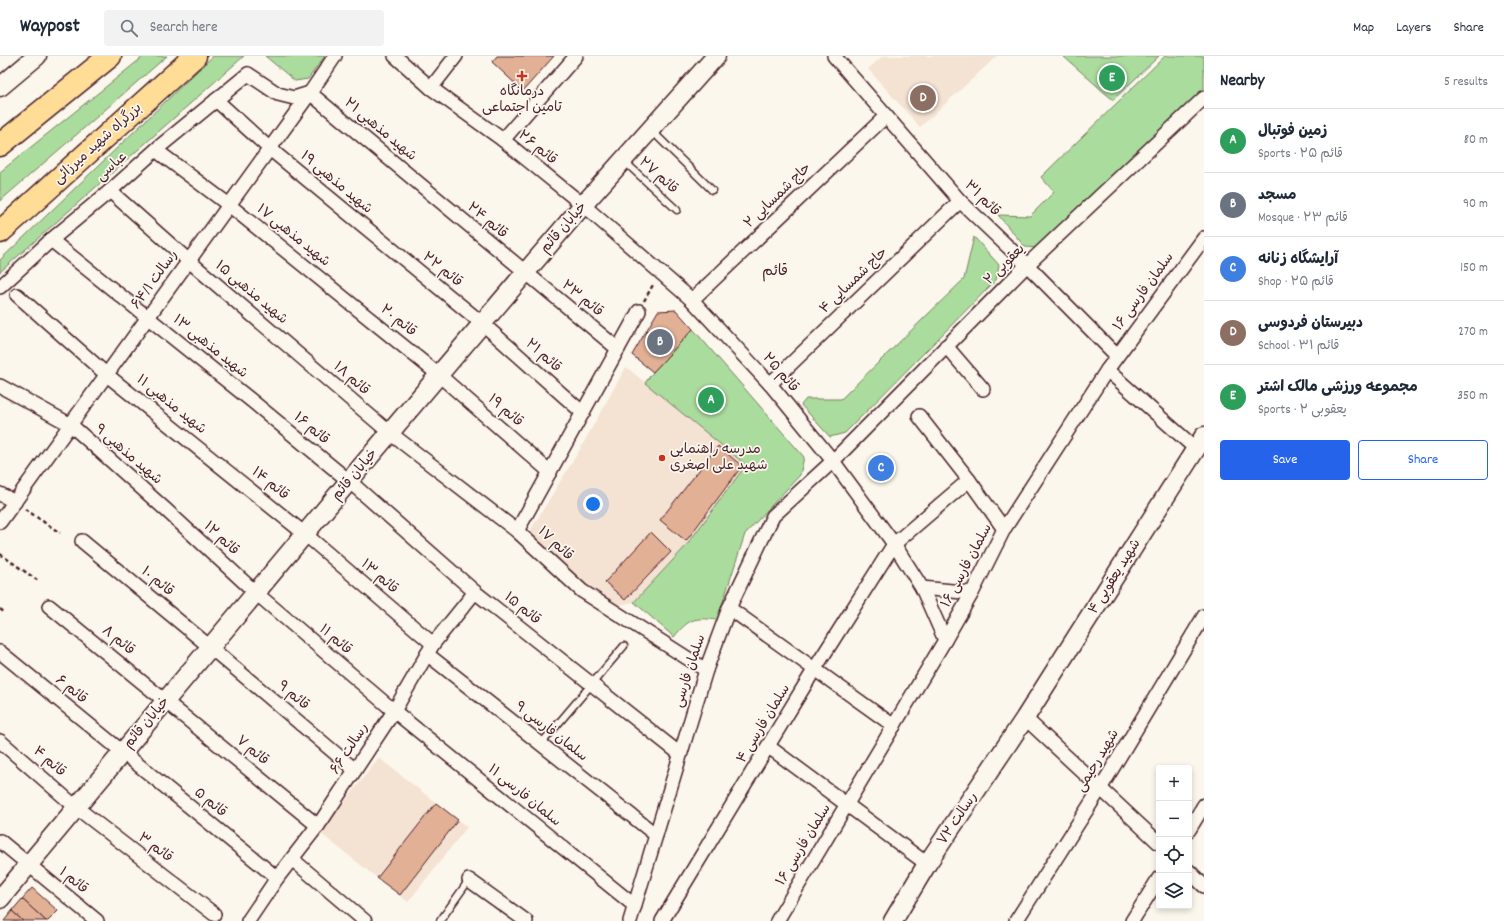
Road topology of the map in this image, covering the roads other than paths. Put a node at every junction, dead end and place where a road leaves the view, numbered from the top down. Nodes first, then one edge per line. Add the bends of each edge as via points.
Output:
1 (37, 56) edge
2 (110, 56) edge
3 (195, 56) edge
4 (335, 56) edge
5 (396, 56) edge
6 (456, 56) edge
7 (576, 56) edge
8 (716, 56) edge
9 (834, 56) edge
10 (0, 87) edge
11 (431, 88) junction
12 (310, 93) junction
13 (1204, 98) edge
14 (216, 100) junction
15 (886, 116) junction
16 (651, 130) junction
17 (503, 140) junction
18 (0, 146) edge
19 (270, 149) junction
20 (161, 154) dead end
21 (623, 160) junction
22 (712, 190) dead end
23 (110, 191) junction
24 (429, 192) joint
25 (960, 201) junction
26 (229, 205) junction
27 (583, 205) junction
28 (677, 210) dead end
29 (0, 232) edge
30 (1204, 238) edge
31 (51, 240) junction
32 (382, 242) joint
33 (188, 261) junction
34 (1027, 265) junction
35 (525, 273) junction
36 (0, 287) edge
37 (337, 292) joint
38 (17, 295) dead end
39 (692, 300) junction
40 (639, 311) road end
41 (148, 318) junction
42 (483, 324) junction
43 (946, 346) junction
44 (292, 349) joint
45 (618, 350) junction
46 (1117, 356) junction
47 (1107, 370) junction
48 (107, 375) junction
49 (439, 375) junction
50 (770, 384) junction
51 (0, 386) edge
52 (983, 389) dead end
53 (252, 401) joint
54 (583, 413) junction
55 (919, 416) dead end
56 (70, 425) junction
57 (390, 433) junction
58 (1200, 442) edge
59 (214, 460) joint
60 (833, 461) junction
61 (550, 472) junction
62 (969, 480) junction
63 (349, 481) junction
64 (0, 494) edge
65 (15, 502) junction
66 (165, 509) joint
67 (0, 522) edge
68 (1004, 529) junction
69 (517, 531) junction
70 (305, 534) junction
71 (82, 541) dead end
72 (894, 544) junction
73 (922, 588) junction
74 (475, 592) junction
75 (256, 593) junction
76 (972, 593) junction
77 (49, 606) dead end
78 (729, 608) junction
79 (1204, 616) edge
80 (945, 640) junction
81 (624, 646) dead end
82 (210, 647) junction
83 (430, 649) junction
84 (0, 652) edge
85 (706, 670) junction
86 (814, 670) junction
87 (590, 684) junction
88 (166, 701) junction
89 (394, 711) junction
90 (1026, 718) junction
91 (894, 726) junction
92 (0, 741) edge
93 (540, 744) junction
94 (769, 747) junction
95 (123, 752) junction
96 (680, 754) junction
97 (355, 770) junction
98 (1100, 789) junction
99 (847, 805) junction
100 (1204, 805) edge
101 (77, 808) junction
102 (1192, 825) edge
103 (318, 826) junction
104 (656, 835) junction
105 (1156, 840) edge
106 (0, 841) edge
107 (292, 859) junction
108 (928, 864) junction
109 (29, 866) junction
110 (1191, 873) edge
111 (277, 878) junction
112 (469, 880) joint
113 (1156, 883) edge
114 (1204, 886) edge
115 (0, 899) edge
116 (635, 906) junction
117 (214, 914) dead end
118 (250, 920) edge
119 (896, 920) edge
120 (97, 921) edge
121 (365, 921) edge
122 (440, 921) edge
123 (526, 921) edge
124 (630, 921) edge
125 (662, 921) edge
126 (777, 921) edge
127 (1016, 921) edge
128 (1132, 921) edge

1 - 10 street
2 - 18 highway
3 - 29 highway, بزرگراه شهید میرزائی
4 - 12 street, رسالت ۶۴/۱
5 - 11 street, قائم ۲۶
6 - 11 street
7 - 17 street
8 - 16 street, خیابان قائم
9 - 15 street, قائم ۳۱
11 - 17 street, قائم ۲۶
12 - 14 street, عباسی via 294,98 278,94 248,74
12 - 19 street, رسالت ۶۴/۱
12 - 24 street, شهید مذهبی ۲۱
13 - 34 street, یعقوبی ۲
14 - 19 street, شهید مذهبی ۱۹
14 - 23 street, عباسی
15 - 25 street, قائم ۳۱
15 - 39 street, حاج شمسایی ۲
16 - 21 street, خیابان قائم
16 - 22 lane
17 - 27 street, قائم ۲۶
19 - 26 street, رسالت ۶۴/۱
19 - 32 street, شهید مذهبی ۱۹
20 - 26 street, شهید مذهبی ۱۷
21 - 27 street, خیابان قائم
21 - 28 lane, قائم ۲۷
23 - 31 street, عباسی
23 - 33 street, شهید مذهبی ۱۵
24 - 35 street, قائم ۲۴
25 - 34 street, قائم ۳۱
25 - 50 street, حاج شمسایی ۴
26 - 33 street, رسالت ۶۴/۱
26 - 37 street, شهید مذهبی ۱۷
27 - 35 street, خیابان قائم
27 - 39 street, قائم ۲۵
30 - 46 street, سلمان فارسی ۱۶
31 - 36 street, عباسی
31 - 41 street, شهید مذهبی ۱۳
32 - 42 street, قائم ۲۲
33 - 41 street, رسالت ۶۴/۱
33 - 44 street, شهید مذهبی ۱۵
34 - 43 street, یعقوبی ۲
34 - 46 street, قائم ۳۱
35 - 42 street, خیابان قائم
35 - 45 street, قائم ۲۳
37 - 49 street, قائم ۲۰
38 - 48 street, شهید مذهبی ۱۱
39 - 50 street, قائم ۲۵
40 - 45 street
41 - 48 street, رسالت ۶۴/۱
41 - 53 street, شهید مذهبی ۱۳
42 - 49 street, خیابان قائم
42 - 54 street, قائم ۲۱
43 - 52 street
43 - 60 street, یعقوبی ۲
44 - 57 street, قائم ۱۸
45 - 54 street
46 - 47 street, سلمان فارسی ۱۶
47 - 58 street
47 - 68 street, سلمان فارسی ۱۶
48 - 56 street, رسالت ۶۴/۱
48 - 59 street, شهید مذهبی ۱۱
49 - 57 street, خیابان قائم
49 - 61 street, قائم ۱۹
50 - 60 street, قائم ۲۵
51 - 56 street, شهید مذهبی ۹
53 - 63 street, قائم ۱۶
54 - 61 street
55 - 62 street
56 - 65 street, رسالت ۶۴/۱
56 - 66 street, شهید مذهبی ۹
57 - 63 street, خیابان قائم
57 - 69 street, قائم ۱۷
58 - 90 street, شهید یعقوبی ۴
59 - 70 street, قائم ۱۴
60 - 72 street, قائم ۲۵
60 - 78 street, سلمان فارسی via 773,516
61 - 69 street
62 - 68 street
62 - 72 street, سلمان فارسی ۴
63 - 70 street, خیابان قائم
63 - 74 street, قائم ۱۵
64 - 65 street
65 - 67 street, رسالت ۶۴/۱
66 - 75 street, قائم ۱۲
68 - 76 street, سلمان فارسی ۱۶
69 - 85 street, قائم ۱۷ via 582,591
70 - 75 street, خیابان قائم
70 - 83 street, قائم ۱۳
71 - 82 street, قائم ۱۰
72 - 73 street, قائم ۲۵
72 - 86 street, سلمان فارسی ۴
73 - 76 street
73 - 80 street, قائم ۲۵
74 - 83 street, رسالت ۶۶
74 - 87 street, قائم ۱۵
75 - 82 street, خیابان قائم
75 - 89 street, قائم ۱۱
76 - 80 street, سلمان فارسی ۱۶
77 - 88 street, قائم ۸
78 - 85 street, سلمان فارسی
78 - 86 street
79 - 98 street, شهید رحیمی
80 - 91 street, سلمان فارسی ۱۶
81 - 87 lane
82 - 88 street, خیابان قائم
82 - 97 street, قائم ۹
83 - 89 street, رسالت ۶۶
83 - 93 street, سلمان فارسی ۹
84 - 95 street, قائم ۶
85 - 96 street, سلمان فارسی
86 - 91 street
86 - 94 street, سلمان فارسی ۴
87 - 93 lane
87 - 96 street, قائم ۱۵
88 - 95 street, خیابان قائم
88 - 103 street, قائم ۷
89 - 97 street, رسالت ۶۶
89 - 116 street, سلمان فارسی ۱۱
90 - 98 street
90 - 108 street, رسالت ۷۲
91 - 99 street, سلمان فارسی ۱۶
92 - 101 street, قائم ۴
93 - 104 street, سلمان فارسی ۹
94 - 99 street
94 - 125 street, سلمان فارسی ۴
95 - 101 street, خیابان قائم
95 - 111 street, قائم ۵
96 - 104 street, سلمان فارسی
97 - 103 street, رسالت ۶۶
98 - 105 street
98 - 127 street, شهید رحیمی
99 - 108 street
99 - 126 street, سلمان فارسی ۱۶
100 - 102 street
101 - 109 street, خیابان قائم
101 - 117 street, قائم ۳
103 - 107 street, رسالت ۶۶
104 - 116 street, سلمان فارسی
106 - 109 street, قائم ۱
107 - 111 street, رسالت ۶۶
107 - 121 street
108 - 119 street, رسالت ۷۲
109 - 115 street, خیابان قائم
109 - 120 street, قائم ۱
110 - 114 street
111 - 118 street, رسالت ۶۶
112 - 122 lane
112 - 123 street
113 - 128 street
116 - 124 street, سلمان فارسی

